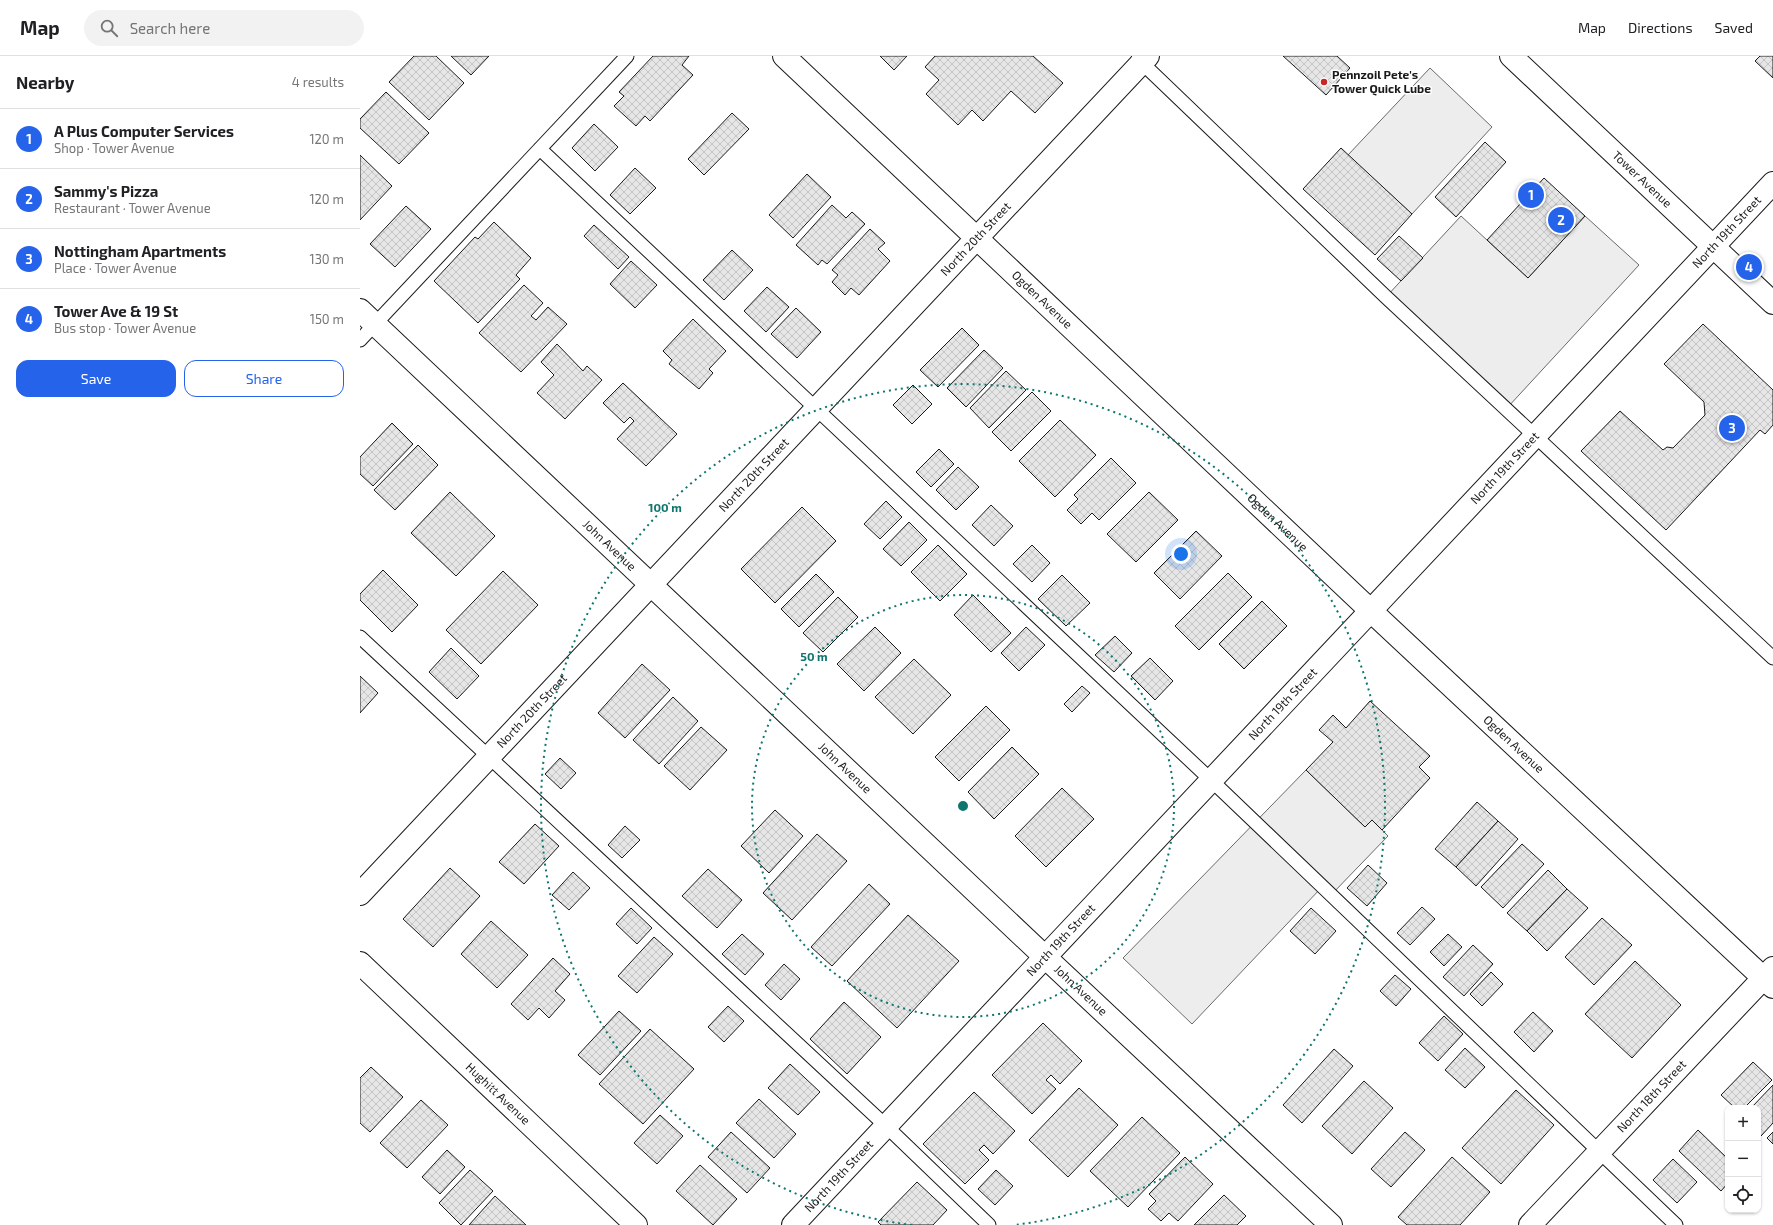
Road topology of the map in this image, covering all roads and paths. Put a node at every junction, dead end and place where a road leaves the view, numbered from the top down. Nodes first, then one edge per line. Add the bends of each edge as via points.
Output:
1 (627, 56) edge
2 (784, 56) edge
3 (1511, 56) edge
4 (1142, 58) edge
5 (540, 149) junction
6 (1773, 183) edge
7 (977, 238) junction
8 (1713, 246) junction
9 (1773, 303) edge
10 (367, 317) edge
11 (360, 340) edge
12 (816, 409) junction
13 (1534, 436) junction
14 (651, 585) junction
15 (1371, 611) junction
16 (360, 638) edge
17 (1773, 658) edge
18 (488, 757) junction
19 (1211, 780) junction
20 (360, 894) edge
21 (1045, 958) junction
22 (360, 963) edge
23 (1770, 978) edge
24 (886, 1126) junction
25 (1599, 1152) junction
26 (636, 1225) edge
27 (793, 1225) edge
28 (989, 1225) edge
29 (1331, 1225) edge
30 (1530, 1225) edge
31 (1676, 1225) edge

1 - 5 lane
2 - 7 street, Ogden Avenue
3 - 8 street, Tower Avenue
4 - 7 street, North 20th Street
4 - 13 lane
5 - 10 lane
5 - 12 lane
6 - 8 street, North 19th Street
7 - 12 street, North 20th Street
7 - 15 street, Ogden Avenue
8 - 9 street, Tower Avenue
8 - 13 street, North 19th Street
10 - 11 lane
10 - 14 street, John Avenue
12 - 14 street, North 20th Street
12 - 19 lane
13 - 15 street, North 19th Street
13 - 17 lane
14 - 18 street, North 20th Street
14 - 21 street, John Avenue
15 - 19 street, North 19th Street
15 - 23 street, Ogden Avenue
16 - 18 lane
18 - 20 street, North 20th Street
18 - 24 lane
19 - 21 street, North 19th Street
19 - 25 lane
21 - 24 street, North 19th Street
21 - 29 street, John Avenue
22 - 26 street, Hughitt Avenue
23 - 25 street, North 18th Street
24 - 27 street, North 19th Street
24 - 28 lane
25 - 30 street, North 18th Street
25 - 31 lane

